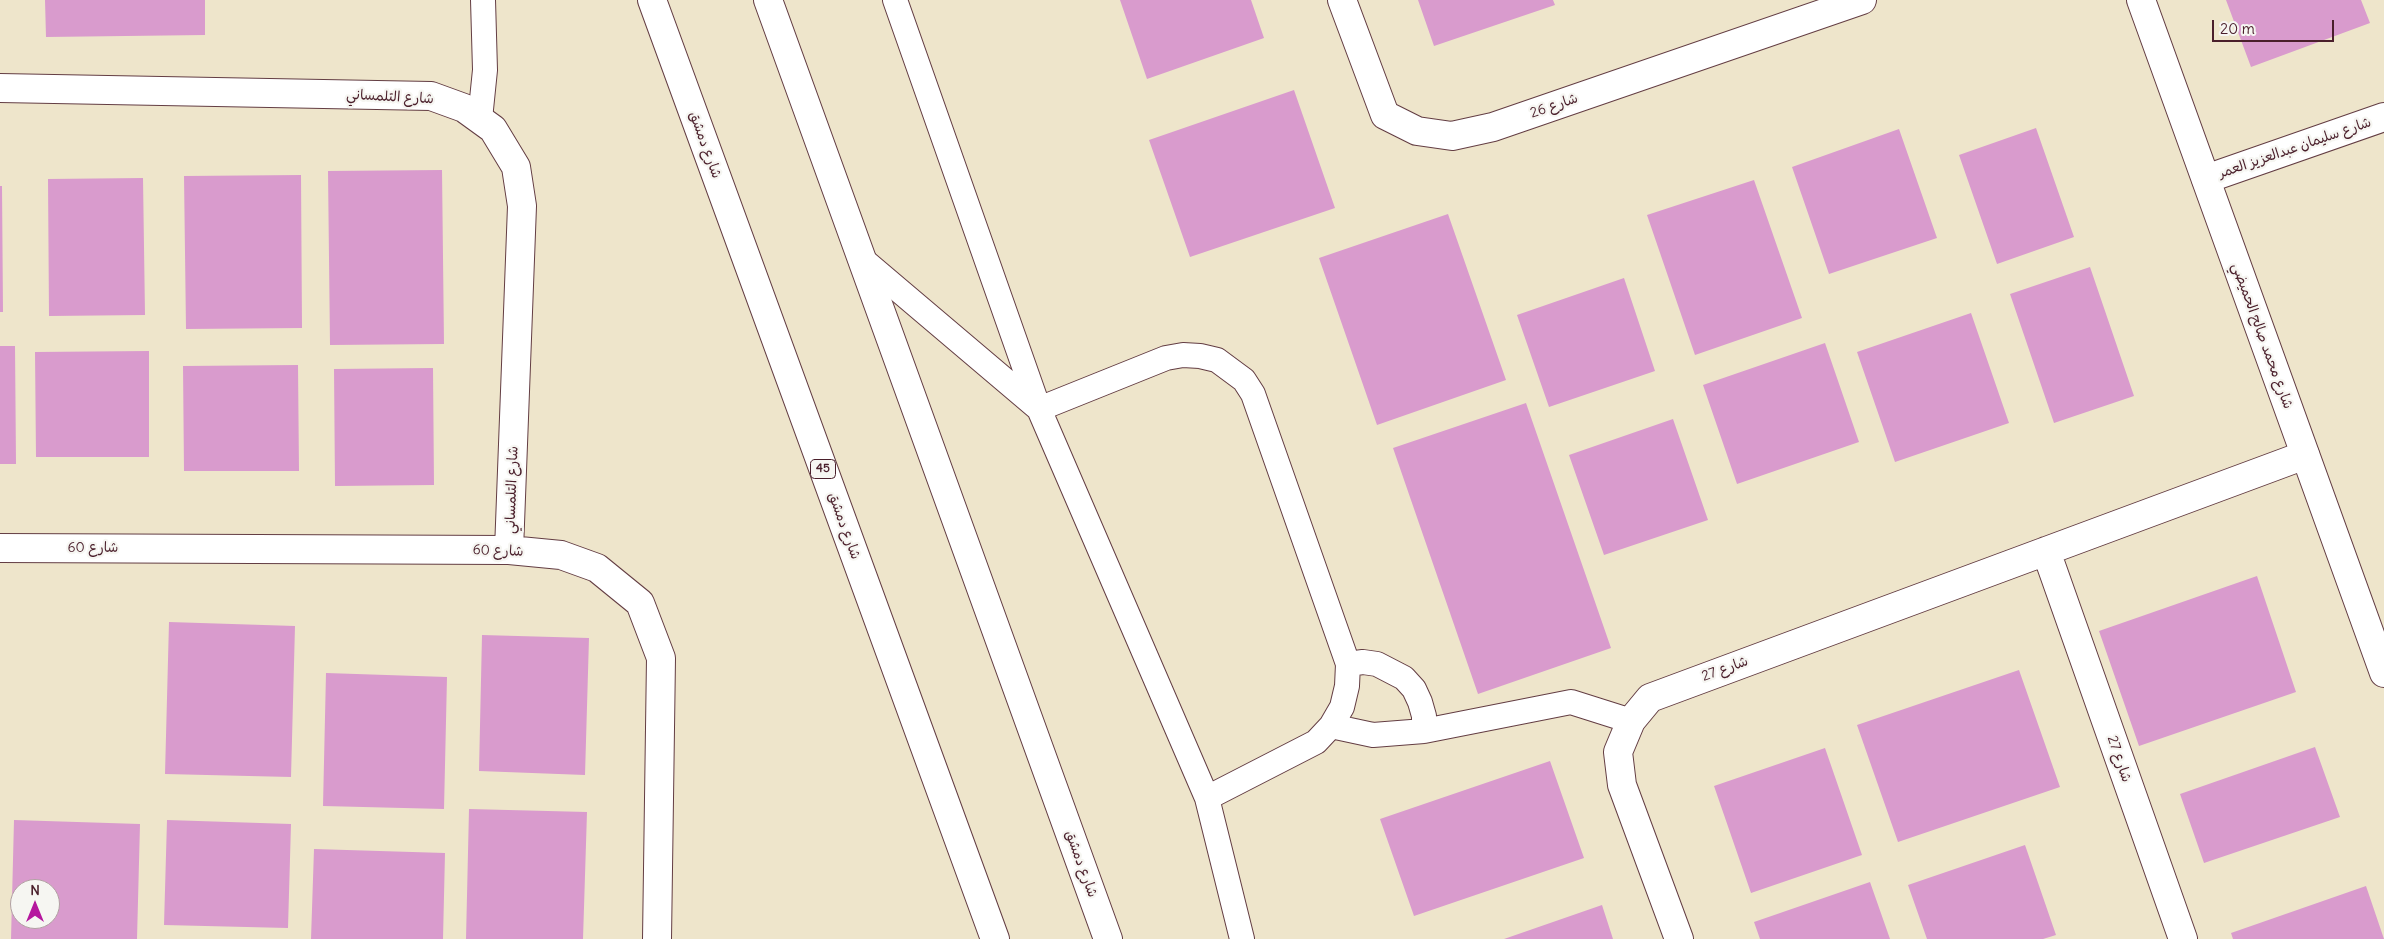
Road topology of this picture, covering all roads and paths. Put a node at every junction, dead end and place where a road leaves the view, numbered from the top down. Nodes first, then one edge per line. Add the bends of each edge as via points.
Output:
1 (484, 0) edge
2 (652, 0) edge
3 (768, 0) edge
4 (895, 0) edge
5 (1342, 0) edge
6 (2141, 0) edge
7 (1845, 3) edge
8 (0, 88) edge
9 (2384, 117) edge
10 (480, 119) junction
11 (2206, 179) junction
12 (862, 260) junction
13 (1039, 409) junction
14 (2305, 455) junction
15 (0, 548) edge
16 (510, 550) junction
17 (2046, 551) junction
18 (1348, 664) junction
19 (2384, 673) edge
20 (1631, 721) junction
21 (1331, 726) junction
22 (1424, 731) junction
23 (1206, 798) junction
24 (657, 939) edge
25 (995, 939) edge
26 (1108, 939) edge
27 (1242, 939) edge
28 (1679, 939) edge
29 (2182, 939) edge

1 - 10 lane
2 - 25 street, شارع دمشق / 45
3 - 12 street, شارع دمشق
4 - 13 lane
5 - 7 street, شارع 26 via 1384,115 1416,131 1452,136 1493,127
6 - 11 street, شارع محمد صالح الحميضي
8 - 10 street, شارع التلمساني via 430,96 464,108
9 - 11 street, شارع سليمان عبدالعزيز العمر
10 - 16 street, شارع التلمساني via 493,129 516,167 522,206
11 - 14 street, شارع محمد صالح الحميضي
12 - 13 lane
12 - 26 street, شارع دمشق
13 - 18 lane via 1166,358 1200,356 1231,368 1253,394
13 - 23 lane
14 - 17 street, شارع 27
14 - 19 street, شارع محمد صالح الحميضي
15 - 16 street, شارع 60
16 - 24 street, شارع 60 via 561,555 597,568 640,604 661,658
17 - 20 street, شارع 27 via 1650,698
17 - 29 street, شارع 27
18 - 21 lane via 1342,707
18 - 22 lane via 1377,664 1404,678 1420,702
20 - 22 lane via 1571,702
20 - 28 street, شارع 27 via 1618,752 1622,785
21 - 22 lane via 1373,735
21 - 23 lane via 1316,742
23 - 27 lane

